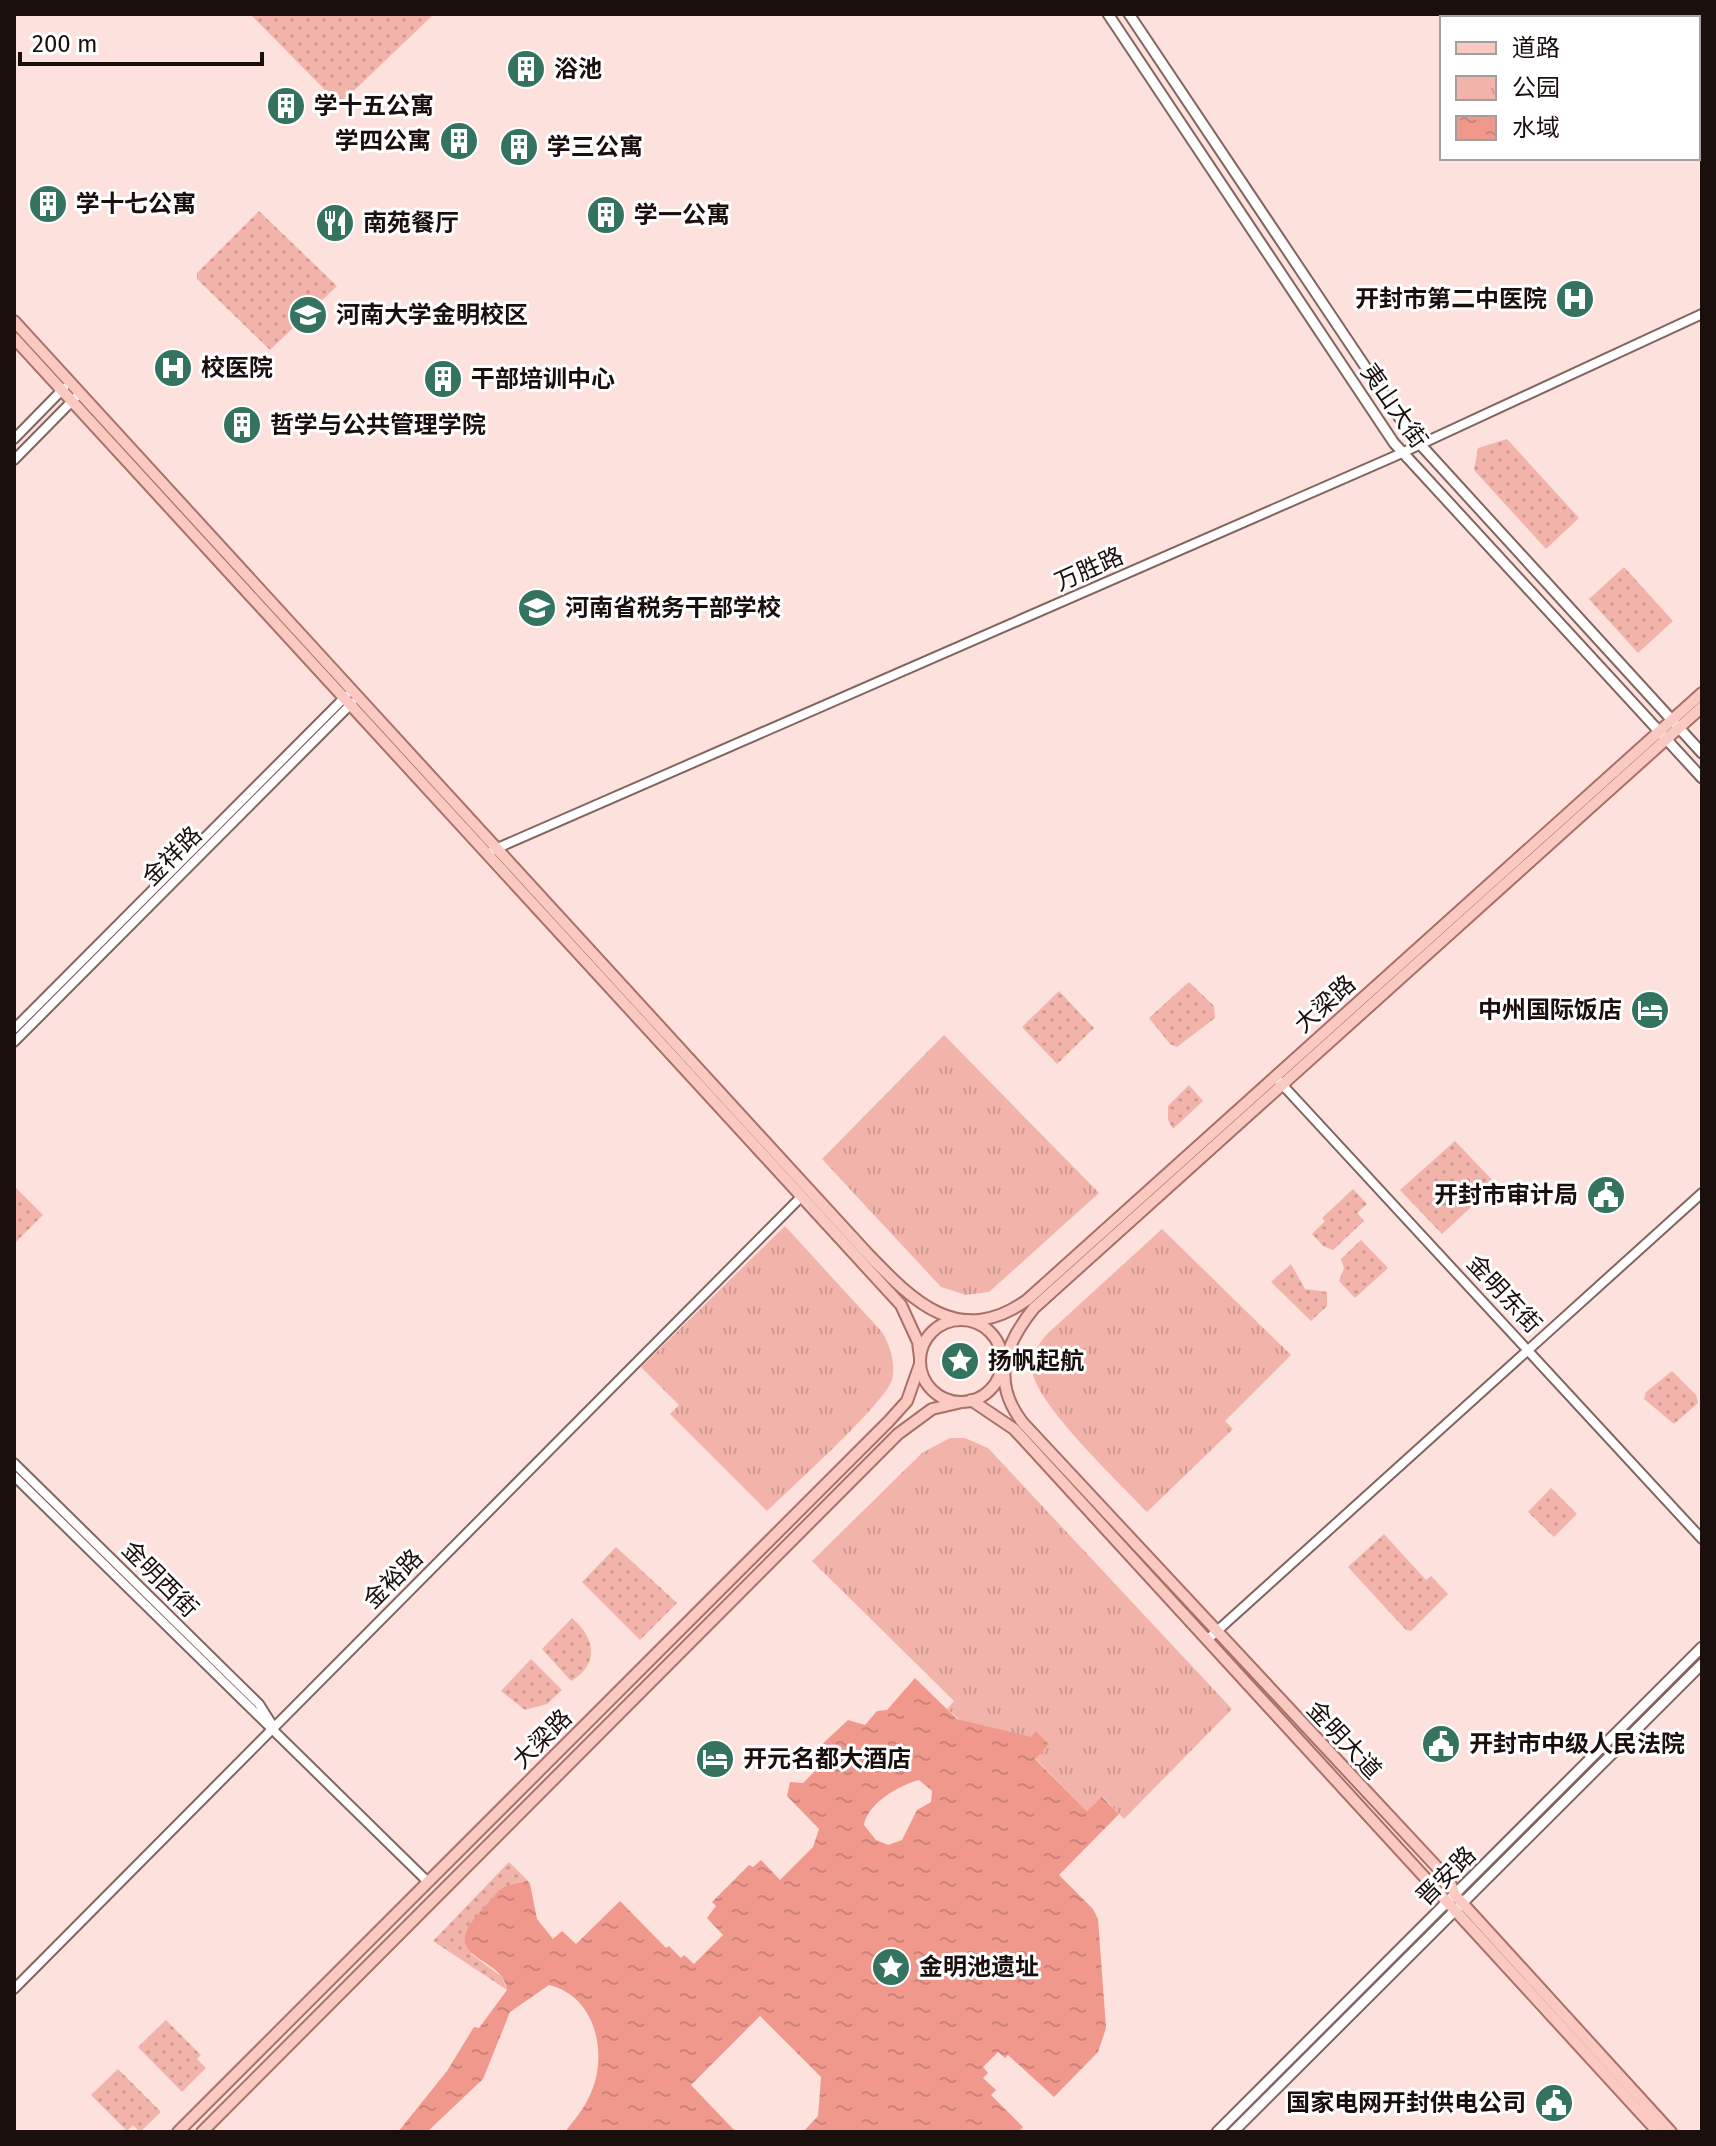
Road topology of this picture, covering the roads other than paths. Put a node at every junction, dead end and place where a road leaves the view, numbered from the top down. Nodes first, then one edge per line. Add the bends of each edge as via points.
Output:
1 (1108, 14) edge
2 (1129, 14) edge
3 (1702, 314) edge
4 (14, 321) edge
5 (14, 338) edge
6 (66, 386) junction
7 (76, 397) junction
8 (14, 439) edge
9 (1419, 445) junction
10 (1402, 453) junction
11 (14, 460) edge
12 (1702, 693) edge
13 (351, 698) junction
14 (1702, 707) edge
15 (1675, 724) junction
16 (1663, 735) junction
17 (1702, 753) edge
18 (1702, 778) edge
19 (493, 850) junction
20 (14, 1029) edge
21 (14, 1042) edge
22 (1279, 1080) junction
23 (1702, 1193) edge
24 (801, 1197) junction
25 (963, 1319) junction
26 (1529, 1351) junction
27 (920, 1361) junction
28 (1002, 1368) junction
29 (966, 1401) junction
30 (14, 1463) edge
31 (14, 1476) edge
32 (1702, 1539) edge
33 (1216, 1632) junction
34 (1207, 1640) junction
35 (1702, 1647) edge
36 (1702, 1664) edge
37 (274, 1727) junction
38 (428, 1882) junction
39 (1459, 1899) junction
40 (1450, 1908) junction
41 (14, 1989) edge
42 (178, 2132) edge
43 (202, 2132) edge
44 (1217, 2132) edge
45 (1233, 2132) edge
46 (1658, 2132) edge
47 (1671, 2132) edge

1 - 10 main road, 夷山大街
2 - 9 main road, 夷山大街
3 - 9 street, 万胜路
4 - 6 main road
5 - 6 main road
6 - 7 main road
6 - 8 street
7 - 11 street
7 - 13 main road
9 - 10 street, 万胜路
9 - 15 main road, 夷山大街
10 - 16 main road, 夷山大街
10 - 19 street, 万胜路
12 - 15 main road, 大梁路
13 - 19 main road
13 - 20 street, 金祥路
13 - 21 street, 金祥路
14 - 15 main road, 大梁路
15 - 16 main road, 大梁路
15 - 17 main road, 夷山大街
16 - 18 main road, 夷山大街
16 - 22 main road, 大梁路
19 - 24 main road
19 - 25 main road via 909,1296 933,1311
22 - 25 main road, 大梁路 via 1027,1300 994,1317
22 - 26 street, 金明东街
22 - 28 main road, 大梁路 via 1034,1308
23 - 26 street
24 - 27 main road via 901,1305 918,1342
24 - 37 street, 金裕路
25 - 27 main road via 936,1328 923,1344
25 - 28 main road via 991,1332
26 - 32 street, 金明东街
26 - 33 street
27 - 29 main road via 932,1390 943,1398
27 - 38 main road, 大梁路 via 913,1390 898,1411
28 - 29 main road via 993,1386
28 - 33 main road, 金明大道 via 1023,1423
29 - 34 main road, 金明大道 via 1014,1429
29 - 43 main road, 大梁路 via 932,1409 898,1434
30 - 37 street, 金明西街 via 259,1704
31 - 37 street, 金明西街
33 - 34 street
33 - 39 main road, 金明大道 via 1449,1880
34 - 40 main road, 金明大道
35 - 39 main road, 晋安路
36 - 39 main road, 晋安路
37 - 38 street, 金明西街
37 - 41 street, 金裕路
38 - 42 main road, 大梁路
39 - 40 main road, 晋安路
39 - 47 main road, 金明大道
40 - 44 main road, 晋安路
40 - 45 main road, 晋安路
40 - 46 main road, 金明大道

